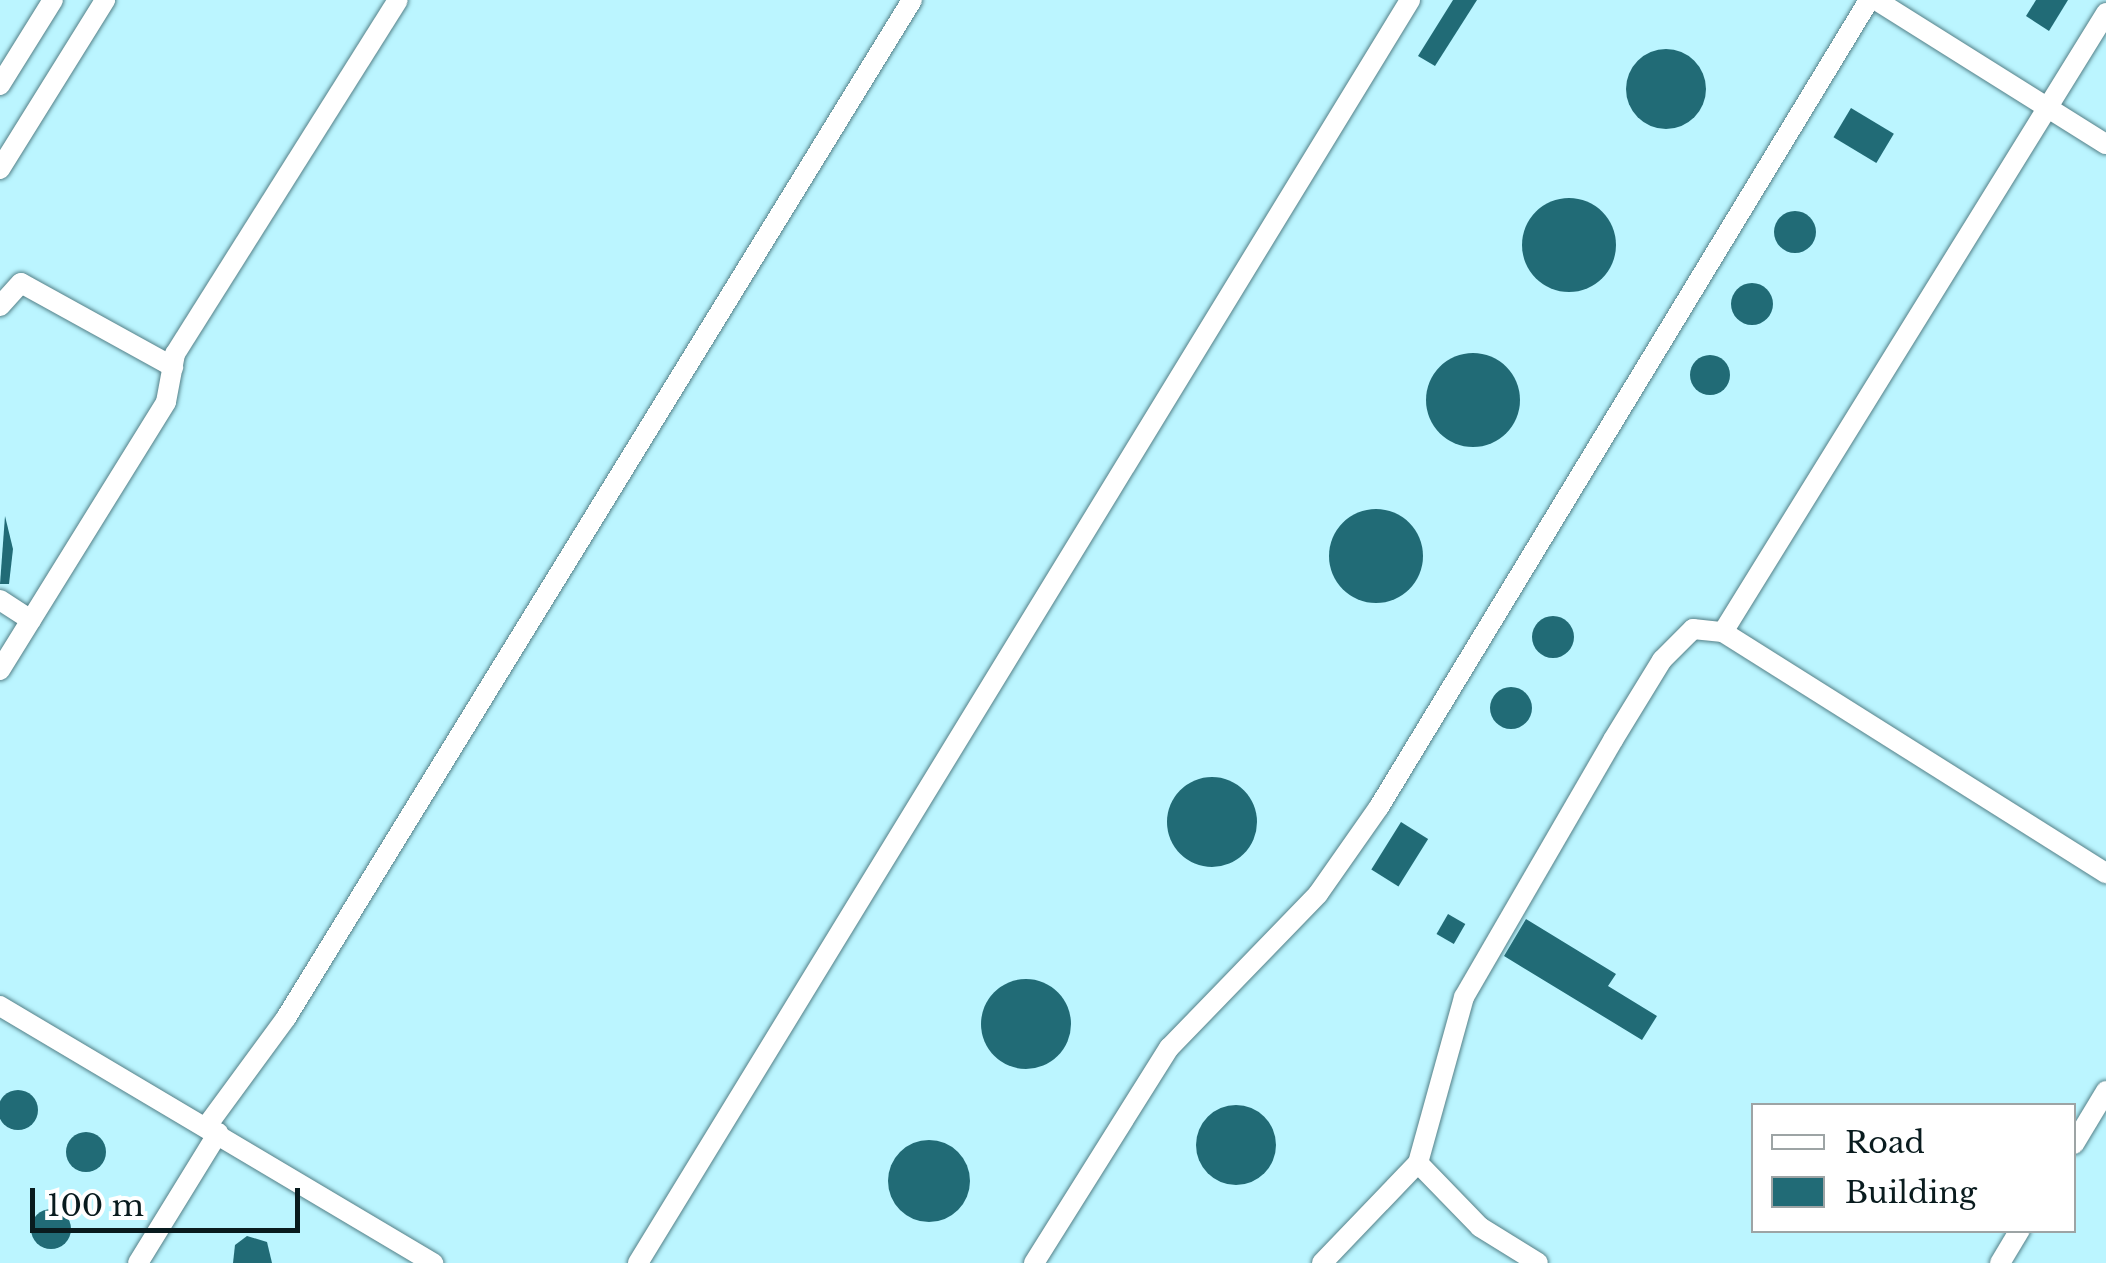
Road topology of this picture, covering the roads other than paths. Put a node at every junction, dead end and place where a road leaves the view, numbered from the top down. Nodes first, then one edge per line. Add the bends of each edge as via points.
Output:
1 (53, 0) edge
2 (104, 0) edge
3 (398, 0) edge
4 (912, 0) edge
5 (1410, 0) edge
6 (1873, 0) edge
7 (2106, 13) edge
8 (0, 86) edge
9 (2045, 107) junction
10 (2106, 144) edge
11 (0, 169) edge
12 (0, 306) edge
13 (173, 367) junction
14 (0, 600) edge
15 (31, 620) junction
16 (1724, 632) junction
17 (0, 670) edge
18 (2106, 873) edge
19 (0, 1006) edge
20 (2106, 1094) edge
21 (212, 1130) junction
22 (2076, 1141) edge
23 (1418, 1164) junction
24 (2018, 1233) edge
25 (138, 1263) edge
26 (433, 1263) edge
27 (638, 1263) edge
28 (1034, 1263) edge
29 (1322, 1263) edge
30 (1538, 1263) edge
31 (2000, 1263) edge

1 - 8 lane
2 - 11 lane
3 - 13 lane via 175,354
4 - 21 lane
5 - 27 lane
6 - 9 lane
6 - 28 lane via 1380,807 1318,894 1169,1048
7 - 9 lane
9 - 10 lane
9 - 16 lane
12 - 13 lane via 21,283
13 - 15 lane via 166,402
14 - 15 lane
15 - 17 lane
16 - 18 lane
16 - 23 lane via 1693,629 1662,660 1513,912 1464,998
19 - 21 lane
20 - 22 lane
21 - 25 lane
21 - 26 lane
23 - 29 lane
23 - 30 lane via 1480,1227
24 - 31 lane

